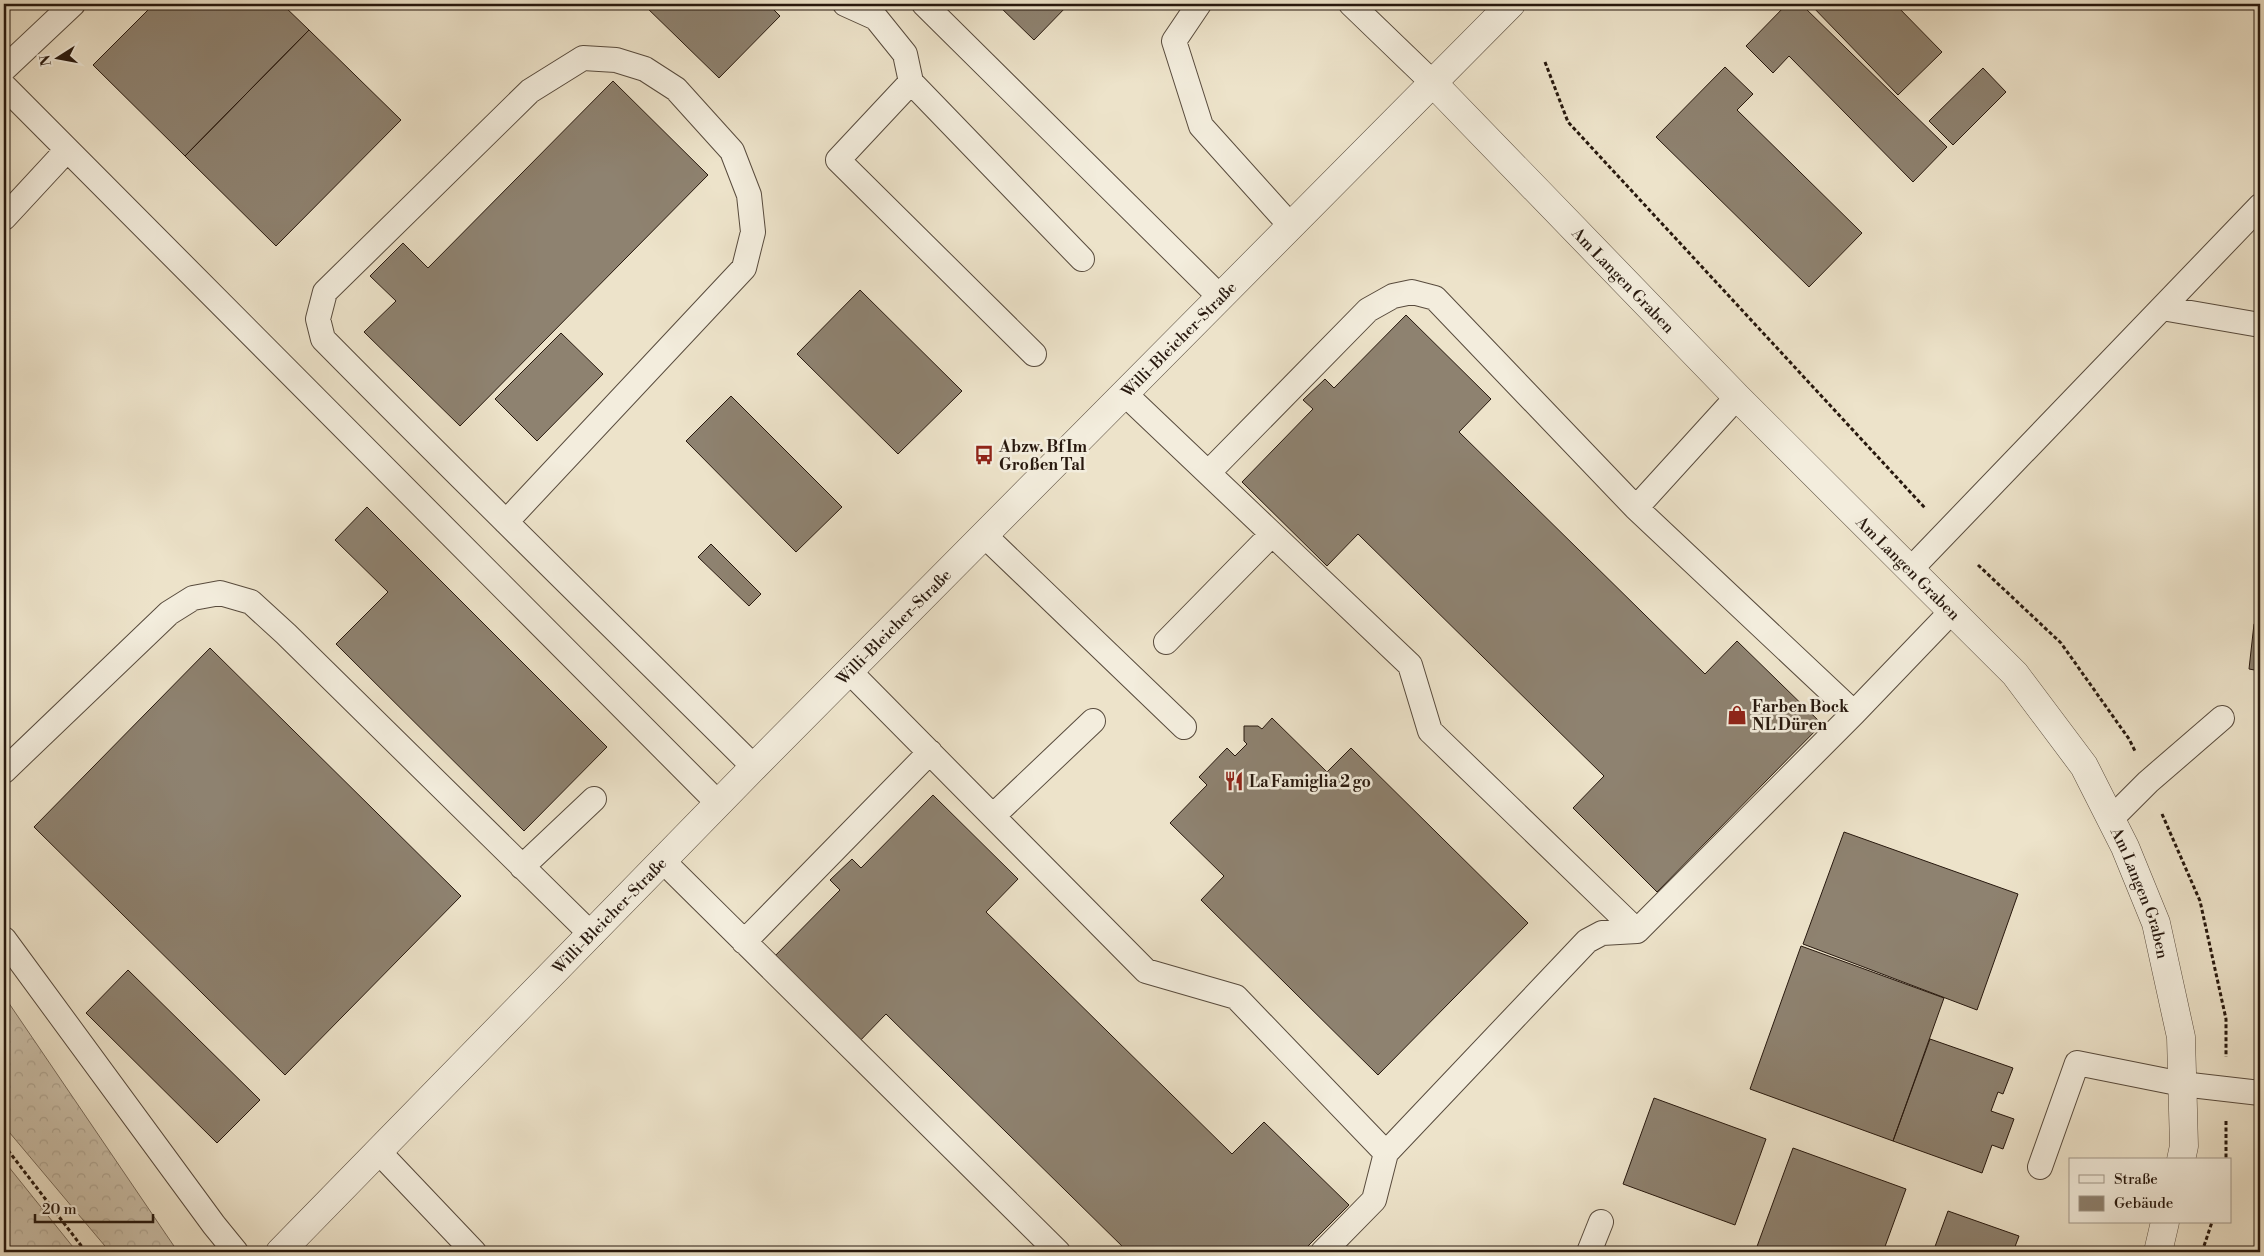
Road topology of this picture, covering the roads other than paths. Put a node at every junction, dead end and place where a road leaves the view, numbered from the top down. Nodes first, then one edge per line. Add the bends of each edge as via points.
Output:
1 (73, 4) edge
2 (845, 4) edge
3 (924, 4) edge
4 (1199, 4) edge
5 (1351, 4) edge
6 (1511, 4) edge
7 (4, 69) edge
8 (911, 82) junction
9 (1432, 83) junction
10 (4, 86) edge
11 (67, 150) junction
12 (2260, 206) edge
13 (4, 218) edge
14 (1290, 224) junction
15 (1082, 259) dead end
16 (1220, 297) junction
17 (2162, 308) junction
18 (2260, 324) edge
19 (1034, 354) dead end
20 (1125, 394) junction
21 (1737, 397) junction
22 (1208, 473) junction
23 (1636, 508) junction
24 (506, 522) junction
25 (1272, 534) junction
26 (984, 535) junction
27 (1910, 570) junction
28 (1952, 611) junction
29 (1166, 642) dead end
30 (849, 672) junction
31 (1854, 713) junction
32 (2222, 718) dead end
33 (1093, 721) dead end
34 (1184, 727) dead end
35 (930, 752) junction
36 (754, 767) junction
37 (4, 771) edge
38 (594, 799) dead end
39 (719, 804) junction
40 (993, 816) junction
41 (2111, 819) junction
42 (663, 861) junction
43 (522, 867) junction
44 (1636, 932) junction
45 (592, 935) junction
46 (4, 939) edge
47 (744, 942) junction
48 (2182, 1084) junction
49 (2260, 1093) edge
50 (378, 1151) junction
51 (1386, 1153) junction
52 (2181, 1158) edge
53 (2040, 1167) dead end
54 (1602, 1222) dead end
55 (2165, 1224) edge
56 (236, 1252) edge
57 (280, 1252) edge
58 (474, 1252) edge
59 (1058, 1252) edge
60 (1323, 1252) edge
61 (1589, 1252) edge
62 (2158, 1252) edge

1 - 7 lane
2 - 8 lane via 876,18 905,54
3 - 16 lane
4 - 14 lane via 1174,42 1202,126
5 - 9 lane
6 - 9 street, Willi-Bleicher-Straße
8 - 15 lane
8 - 19 lane via 838,160
9 - 14 street, Willi-Bleicher-Straße
9 - 21 street, Am Langen Graben
10 - 11 lane
11 - 13 lane
11 - 39 lane
12 - 17 lane
14 - 16 street, Willi-Bleicher-Straße
16 - 20 street, Willi-Bleicher-Straße
17 - 18 lane
17 - 27 lane
20 - 22 lane
20 - 26 street, Willi-Bleicher-Straße
21 - 23 lane
21 - 27 street, Am Langen Graben
22 - 23 lane via 1368,310 1393,296 1412,292 1435,298
22 - 25 lane
23 - 31 lane
24 - 24 lane via 323,339 318,319 325,292 530,91 583,58 616,60 645,69 676,89 732,151 750,195 753,232 749,250 744,268
24 - 36 lane
25 - 29 lane
25 - 44 lane via 1410,665 1430,731
26 - 30 street, Willi-Bleicher-Straße
26 - 34 lane
27 - 28 street, Am Langen Graben
28 - 31 lane
28 - 41 street, Am Langen Graben via 2016,674 2084,766
30 - 35 lane
30 - 36 street, Willi-Bleicher-Straße
31 - 44 lane
32 - 41 lane
33 - 40 lane
35 - 40 lane
35 - 47 lane
36 - 39 street, Willi-Bleicher-Straße
37 - 43 lane via 169,612 193,598 220,593 250,602 286,634
38 - 43 lane
39 - 42 street, Willi-Bleicher-Straße
40 - 51 lane via 1146,970 1236,997
41 - 48 street, Am Langen Graben via 2156,923 2181,1037
42 - 45 street, Willi-Bleicher-Straße
42 - 47 lane
43 - 45 lane
44 - 51 lane via 1602,933 1587,941
45 - 50 street, Willi-Bleicher-Straße
46 - 56 lane
47 - 59 lane
48 - 49 lane
48 - 52 street, Am Langen Graben
48 - 53 lane via 2076,1063
50 - 57 street, Willi-Bleicher-Straße
50 - 58 lane
51 - 60 lane via 1374,1200
54 - 61 lane
55 - 62 street

